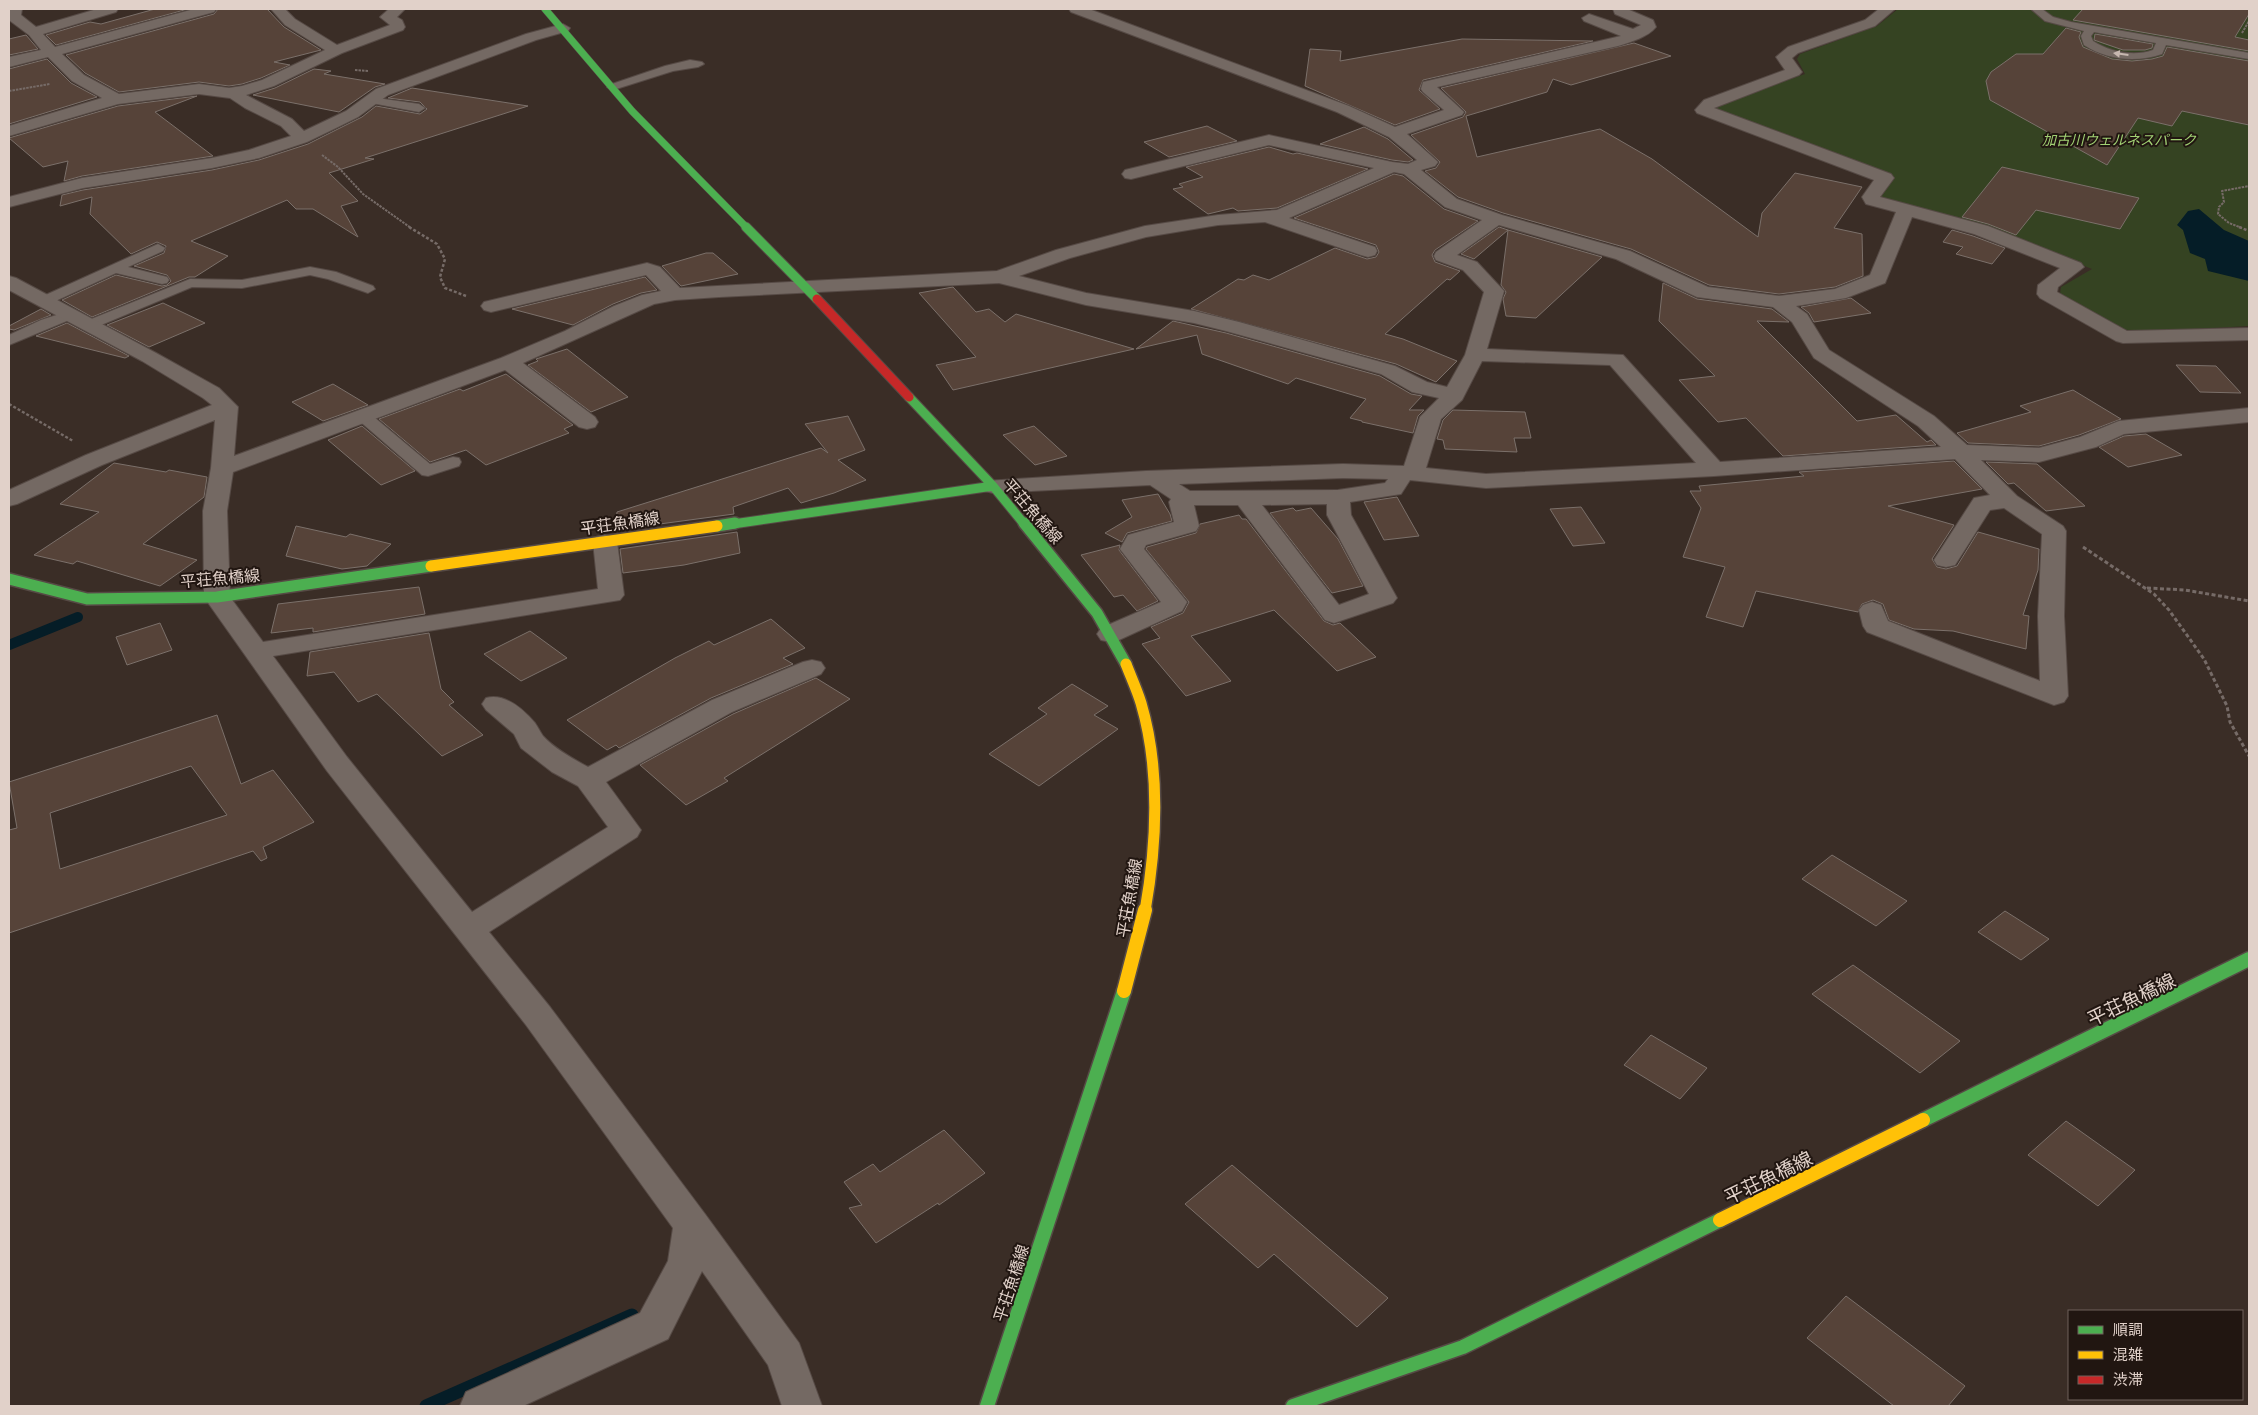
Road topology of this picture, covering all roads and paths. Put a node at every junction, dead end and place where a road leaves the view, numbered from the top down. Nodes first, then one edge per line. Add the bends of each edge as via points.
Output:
1 (15, 9) edge
2 (111, 9) edge
3 (209, 9) edge
4 (278, 9) edge
5 (398, 9) edge
6 (545, 9) edge
7 (1076, 9) edge
8 (1620, 9) edge
9 (1888, 9) edge
10 (2036, 9) edge
11 (1589, 18) dead end
12 (563, 28) junction
13 (2091, 29) junction
14 (34, 32) junction
15 (1635, 35) junction
16 (2162, 42) junction
17 (337, 50) junction
18 (51, 52) junction
19 (2249, 56) edge
20 (9, 62) edge
21 (698, 64) dead end
22 (302, 66) junction
23 (370, 71) dead end
24 (78, 78) junction
25 (194, 86) dead end
26 (613, 87) junction
27 (9, 91) edge
28 (178, 91) junction
29 (233, 92) junction
30 (116, 99) junction
31 (370, 100) junction
32 (419, 108) dead end
33 (9, 131) edge
34 (1394, 133) junction
35 (301, 138) junction
36 (1401, 168) junction
37 (1131, 174) dead end
38 (2249, 186) edge
39 (9, 202) edge
40 (1906, 210) junction
41 (1269, 217) junction
42 (1496, 219) junction
43 (2249, 231) edge
44 (158, 248) dead end
45 (1368, 251) dead end
46 (114, 268) junction
47 (999, 277) junction
48 (162, 280) dead end
49 (9, 282) edge
50 (807, 288) junction
51 (368, 289) dead end
52 (675, 294) junction
53 (44, 301) junction
54 (1779, 302) junction
55 (491, 306) joint
56 (69, 315) junction
57 (89, 325) junction
58 (2249, 334) edge
59 (9, 341) edge
60 (1475, 355) junction
61 (508, 362) junction
62 (1454, 395) junction
63 (9, 404) edge
64 (227, 407) junction
65 (362, 415) junction
66 (2249, 415) edge
67 (587, 422) dead end
68 (1960, 452) junction
69 (100, 458) junction
70 (453, 462) dead end
71 (222, 468) junction
72 (1714, 469) junction
73 (1408, 473) junction
74 (1155, 478) junction
75 (993, 486) junction
76 (1338, 497) junction
77 (1185, 498) junction
78 (1245, 498) junction
79 (9, 499) edge
80 (2009, 501) junction
81 (2054, 531) junction
82 (605, 542) junction
83 (1946, 560) dead end
84 (9, 579) edge
85 (2146, 588) junction
86 (217, 597) junction
87 (2249, 601) edge
88 (1872, 610) dead end
89 (1110, 634) junction
90 (256, 651) junction
91 (812, 668) dead end
92 (496, 704) dead end
93 (2249, 756) edge
94 (588, 779) junction
95 (469, 929) junction
96 (2249, 959) edge
97 (692, 1225) junction
98 (480, 1406) edge
99 (802, 1406) edge
100 (987, 1406) edge
101 (1293, 1406) edge

1 - 14 street via 13,16
2 - 14 street
3 - 18 street
4 - 17 street via 292,25
5 - 17 street via 387,17 398,27
6 - 12 main road
7 - 34 street via 1343,108
8 - 15 street via 1650,25
9 - 40 street via 1870,23 1794,50 1784,57 1794,72 1710,103 1703,110 1885,178 1872,200
10 - 13 lane via 2049,20
11 - 15 street
12 - 26 main road
12 - 31 street via 382,92
13 - 16 lane
16 -> 13 lane via 2158,52 2150,55 2115,53 2088,43 2086,36
14 - 18 street
15 - 34 street via 1613,43 1429,85 1429,89 1456,112
16 - 19 lane
17 - 22 street
18 - 20 street
18 - 24 street
21 - 26 lane via 675,66
22 - 23 path
22 - 29 street via 260,86
24 - 27 path
24 - 30 street
25 - 28 street
26 - 50 main road via 632,111
28 - 29 street
28 - 30 street
29 - 35 street via 252,107 291,125
30 - 33 street
31 - 32 lane
31 - 35 street via 352,114
34 - 36 street via 1429,162
35 - 39 street via 212,163 82,183
35 - 55 path via 338,167 363,194 437,244 445,259 440,276 445,288
36 - 37 street via 1269,140
36 - 41 street
36 - 42 street via 1451,203
38 - 43 path via 2222,192 2224,202 2218,214 2229,224
40 - 54 street via 1878,280 1839,294
40 - 58 street via 1981,230 2074,267 2048,285 2047,294 2123,337
41 - 45 street
41 - 47 street via 1218,220 1145,232 1063,254
42 - 54 street via 1622,255 1704,293
42 - 60 street via 1443,256 1470,266 1494,291
44 - 46 lane
46 - 48 lane
46 - 53 lane
47 - 50 street
47 - 62 street via 1086,299 1232,326 1388,370 1420,387
49 - 53 street
50 - 52 street
50 - 75 main road
51 - 57 lane via 310,271 242,284 190,283
52 - 55 street via 653,271 647,269
52 - 61 street via 649,299 621,310
53 - 56 street
54 - 68 street via 1800,318 1821,354 1926,421
56 - 57 street
56 - 59 lane
57 - 64 street via 173,370 211,393
60 - 62 street
60 - 72 street via 1616,359
61 - 65 street
61 - 67 street
62 - 73 street via 1431,417
63 - 69 path
64 - 69 street
64 - 71 street
65 - 70 lane via 428,471
65 - 71 street
66 - 68 street via 2119,428 2088,442 2039,455
68 - 72 street
68 - 80 street
69 - 79 street
71 - 86 street via 215,512
72 - 73 street via 1486,481
73 - 74 street via 1342,471
73 - 76 street via 1393,489
74 - 75 street
74 - 77 street
75 - 82 main road, 平荘魚橋線
75 - 89 main road, 平荘魚橋線 via 1097,613
76 - 78 street
76 - 78 street via 1338,515 1384,598 1334,616
77 - 78 street
77 - 89 street via 1181,502 1187,526 1137,540 1132,549 1174,602 1173,606
80 - 81 street
80 - 83 street via 1982,503
81 - 85 path via 2096,554
81 - 88 street via 2051,616 2054,696 1876,626
82 - 86 main road, 平荘魚橋線
82 - 90 street via 611,595
84 - 86 main road, 平荘魚橋線 via 86,598
85 - 87 path via 2185,590
85 - 93 path via 2169,610 2204,659 2228,706 2230,722
86 - 90 street
89 - 100 main road, 平荘魚橋線 via 1127,666 1147,725 1153,761 1156,804 1145,918
90 - 95 street via 337,764
91 - 94 street via 722,706
92 - 94 street via 524,729 531,741 562,766
94 - 95 street via 626,830
95 - 97 street via 538,1016
96 - 101 main road, 平荘魚橋線 via 1463,1346
97 - 98 street via 687,1263 654,1326
97 - 99 street via 785,1356

